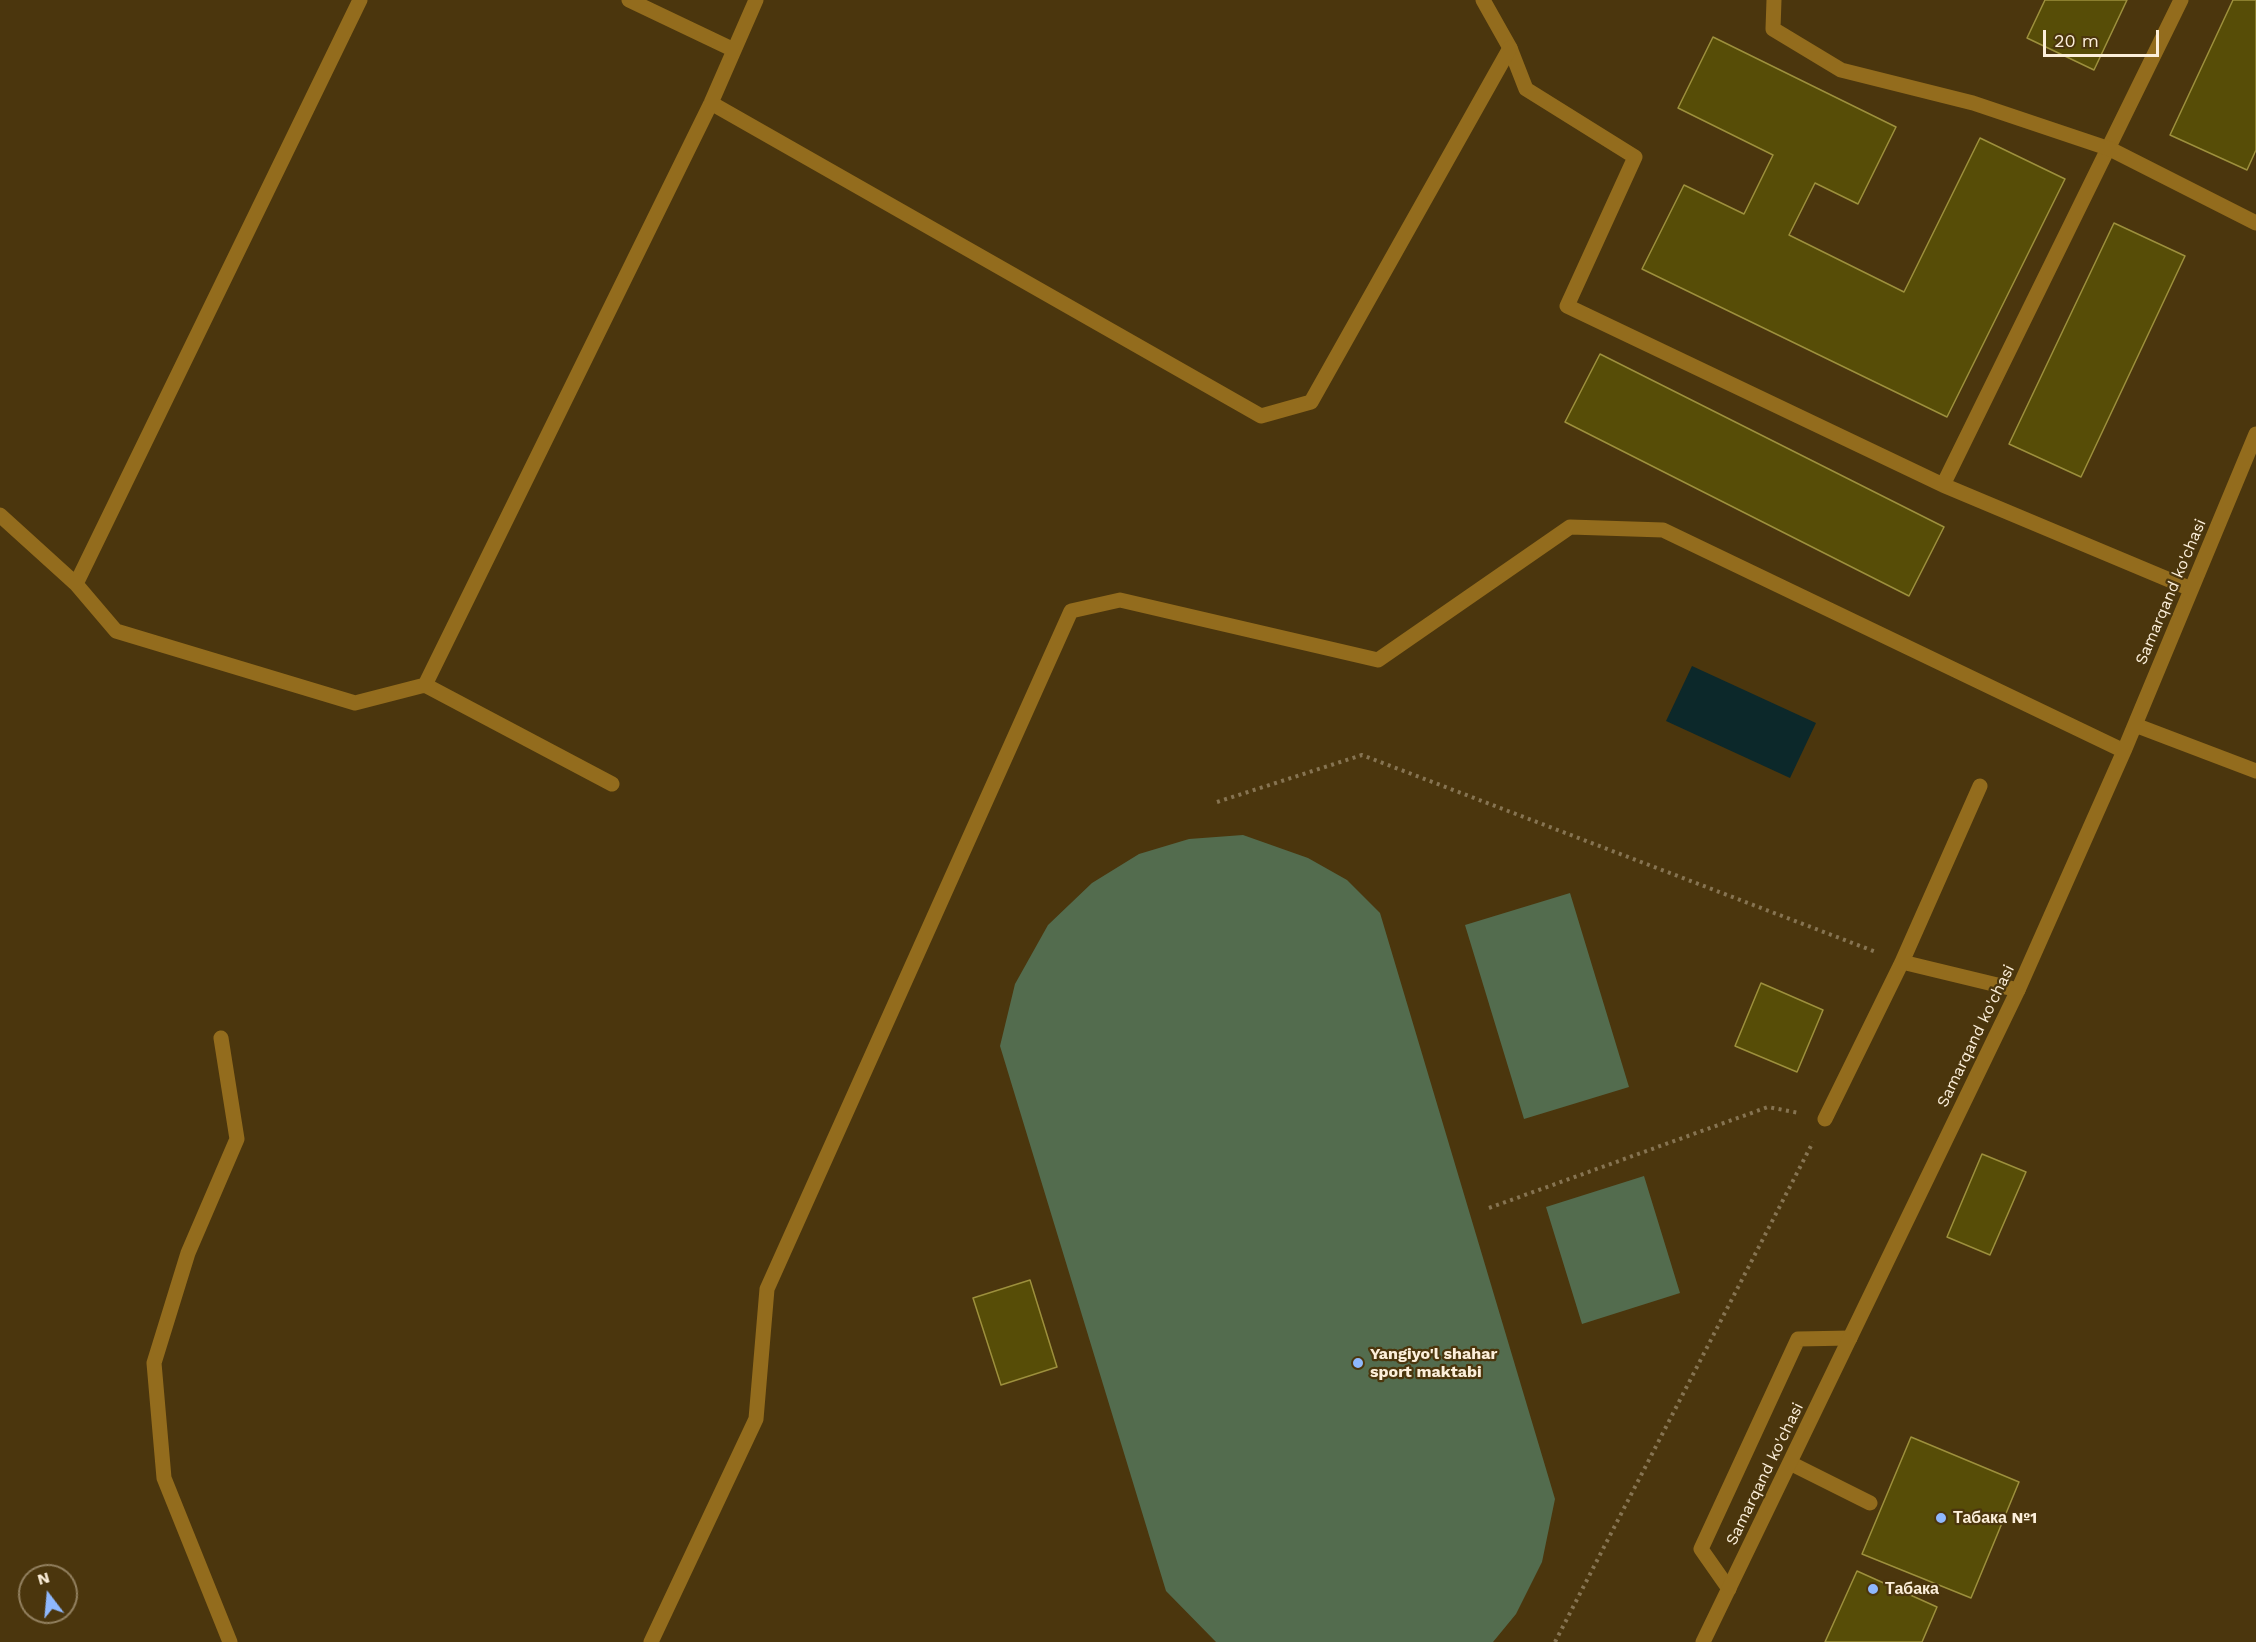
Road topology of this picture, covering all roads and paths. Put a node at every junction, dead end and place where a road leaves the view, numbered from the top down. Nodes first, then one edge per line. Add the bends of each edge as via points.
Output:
1 (360, 0) edge
2 (629, 0) edge
3 (756, 0) edge
4 (1483, 0) edge
5 (1774, 0) edge
6 (2181, 0) edge
7 (1510, 48) junction
8 (734, 50) junction
9 (711, 103) junction
10 (2110, 149) junction
11 (2256, 223) edge
12 (2256, 434) edge
13 (1943, 485) junction
14 (0, 515) edge
15 (76, 584) junction
16 (2191, 589) junction
17 (425, 685) junction
18 (2135, 724) junction
19 (2124, 751) junction
20 (2256, 771) edge
21 (612, 784) dead end
22 (1980, 786) dead end
23 (1217, 802) dead end
24 (1902, 962) junction
25 (2018, 990) junction
26 (221, 1038) dead end
27 (1825, 1119) junction
28 (1489, 1208) dead end
29 (1850, 1338) junction
30 (1790, 1463) junction
31 (1870, 1503) dead end
32 (1729, 1589) junction
33 (231, 1642) edge
34 (651, 1642) edge
35 (1555, 1642) edge
36 (1703, 1642) edge

1 - 15 street
2 - 8 street
3 - 8 street
4 - 7 street
5 - 10 street via 1773,29 1841,70 1973,102
6 - 10 street
7 - 9 street via 1311,402 1261,416
7 - 13 street via 1526,89 1635,157 1567,306
8 - 9 street
9 - 17 street
10 - 11 street
10 - 13 street
12 - 16 street, Samarqand ko'chasi
13 - 16 street
14 - 15 street
15 - 17 street via 116,631 354,703
16 - 18 street, Samarqand ko'chasi
17 - 21 street
18 - 19 street, Samarqand ko'chasi
18 - 20 street
19 - 25 street, Samarqand ko'chasi
19 - 34 street via 1663,530 1570,527 1378,660 1120,600 1071,611 768,1289 756,1419
22 - 24 street
23 - 24 path via 1362,755
24 - 25 street
24 - 27 street
25 - 29 street, Samarqand ko'chasi
26 - 33 street via 237,1138 188,1253 154,1363 164,1478
27 - 28 path via 1768,1107
27 - 35 path
29 - 30 street, Samarqand ko'chasi
29 - 32 street via 1798,1339 1701,1549
30 - 31 street
30 - 32 street, Samarqand ko'chasi
32 - 36 street, Samarqand ko'chasi

